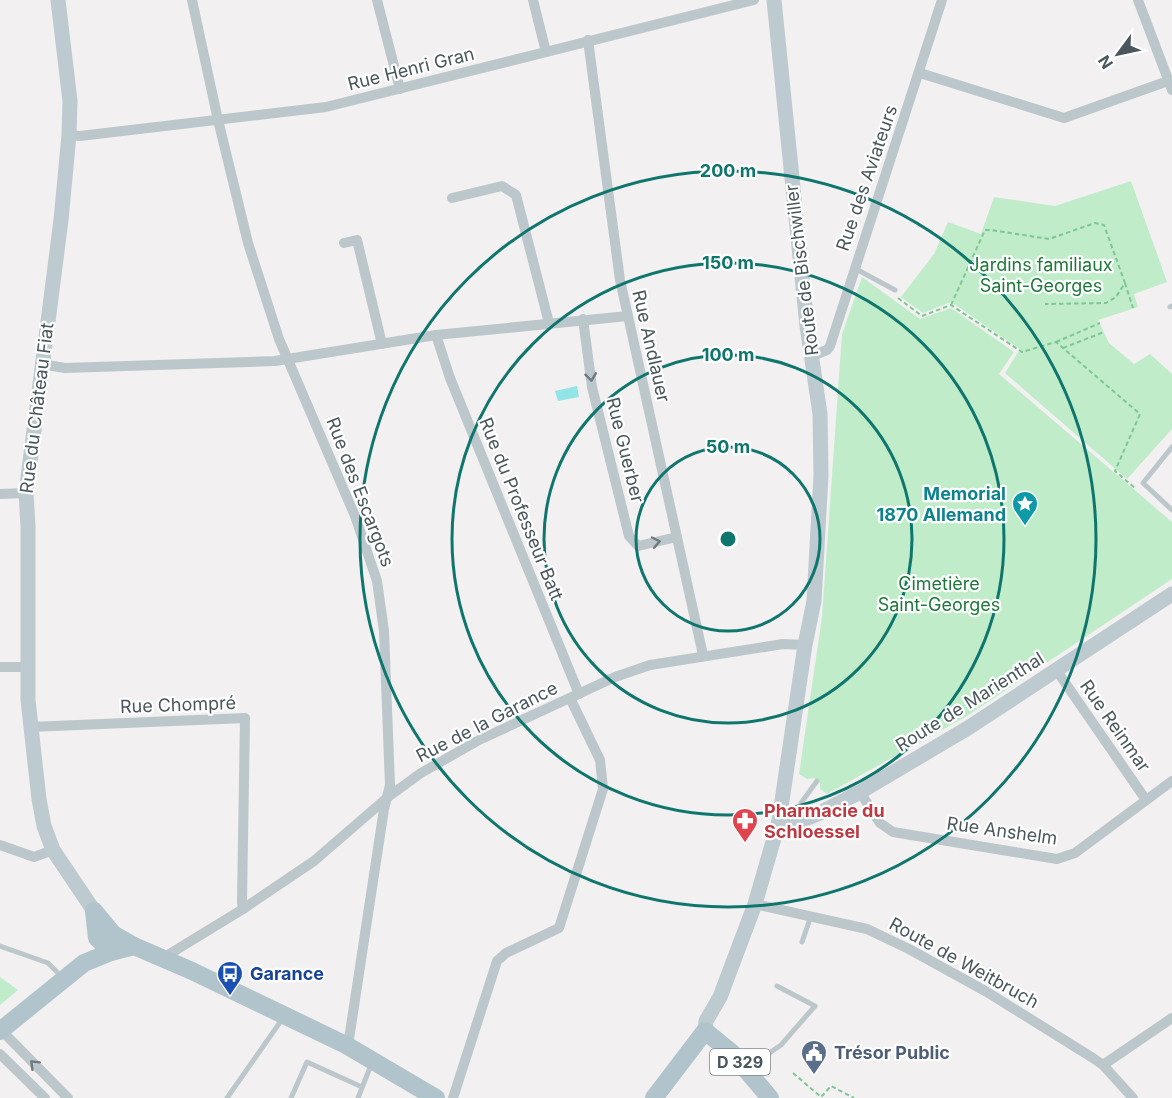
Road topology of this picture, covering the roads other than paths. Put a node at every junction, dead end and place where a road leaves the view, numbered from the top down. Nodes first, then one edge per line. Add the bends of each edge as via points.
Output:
1 (58, 0) edge
2 (192, 0) edge
3 (377, 0) edge
4 (533, 0) edge
5 (754, 0) edge
6 (774, 0) edge
7 (942, 0) edge
8 (1138, 0) edge
9 (588, 40) junction
10 (546, 52) junction
11 (920, 73) junction
12 (1170, 86) edge
13 (400, 89) junction
14 (218, 120) junction
15 (69, 135) junction
16 (452, 198) dead end
17 (344, 243) dead end
18 (854, 268) junction
19 (895, 290) road end
20 (627, 316) junction
21 (583, 319) junction
22 (549, 322) junction
23 (436, 335) junction
24 (382, 344) junction
25 (812, 356) junction
26 (288, 360) junction
27 (41, 364) junction
28 (1172, 447) edge
29 (26, 493) junction
30 (0, 494) edge
31 (1172, 510) edge
32 (677, 537) junction
33 (1172, 594) edge
34 (805, 645) junction
35 (703, 655) junction
36 (0, 667) edge
37 (27, 667) junction
38 (1057, 671) junction
39 (574, 696) junction
40 (30, 728) junction
41 (818, 781) dead end
42 (1172, 781) edge
43 (860, 792) junction
44 (388, 797) junction
45 (1146, 800) junction
46 (801, 803) dead end
47 (779, 821) junction
48 (0, 845) edge
49 (52, 850) junction
50 (755, 904) junction
51 (243, 909) junction
52 (94, 911) joint
53 (811, 916) junction
54 (107, 941) junction
55 (802, 942) dead end
56 (0, 946) edge
57 (163, 958) junction
58 (64, 979) junction
59 (777, 986) dead end
60 (285, 1015) junction
61 (1172, 1018) edge
62 (705, 1030) junction
63 (0, 1031) edge
64 (346, 1045) junction
65 (0, 1053) edge
66 (373, 1060) junction
67 (1102, 1065) junction
68 (746, 1069) junction
69 (362, 1087) junction
70 (45, 1098) edge
71 (68, 1098) edge
72 (227, 1098) edge
73 (291, 1098) edge
74 (358, 1098) edge
75 (436, 1098) edge
76 (453, 1098) edge
77 (654, 1098) edge
78 (770, 1098) edge
79 (1133, 1098) edge

1 - 15 street, Rue du Château Fiat via 69,90
2 - 14 street, Rue des Escargots
3 - 13 street
4 - 10 street
5 - 9 street, Rue Henri Gran
6 - 25 street, Route de Bischwiller / D 329
7 - 11 street, Rue des Aviateurs
8 - 12 street
9 - 10 street, Rue Henri Gran
9 - 20 street, Rue Andlauer
10 - 13 street, Rue Henri Gran
11 - 12 street via 1064,118
11 - 18 street, Rue des Aviateurs
13 - 14 street, Rue Henri Gran via 326,107
14 - 15 street, Rue Henri Gran
14 - 26 street, Rue des Escargots via 248,243
15 - 27 street, Rue du Château Fiat
16 - 22 street via 502,186 516,195
17 - 24 street via 357,240
18 - 19 lane
18 - 25 street, Rue des Aviateurs via 830,346
20 - 21 street
20 - 32 street, Rue Andlauer
21 - 22 street
21 -> 32 street, Rue Guerber via 592,387 630,536 638,546
22 - 23 street
23 - 24 street
23 - 39 street, Rue du Professeur Batt
24 - 26 street
25 - 34 street, Route de Bischwiller / D 329 via 822,442
26 - 27 street via 65,368
26 - 44 street, Rue des Escargots via 356,516 377,581 384,631
27 - 29 street, Rue du Château Fiat
28 - 31 lane via 1143,483
29 - 30 street
29 - 37 street, Rue du Château Fiat
32 - 35 street, Rue Andlauer
33 - 38 street, Route de Marienthal
34 - 35 street, Rue de la Garance via 783,644
34 - 47 street, Route de Bischwiller / D 329
35 - 39 street, Rue de la Garance via 650,664
36 - 37 street
37 - 40 street, Rue du Château Fiat
38 - 43 street, Route de Marienthal
38 - 45 street, Rue Reinmar
39 - 44 street, Rue de la Garance via 479,740
39 - 76 street, Rue du Professeur Batt via 600,760 603,789 558,928 497,961
40 - 49 street, Rue du Château Fiat via 44,826
40 - 51 street, Rue Chompré via 245,718
41 - 46 lane
42 - 45 street, Rue Anshelm
43 - 45 street, Rue Anshelm via 880,823 893,832 1058,859 1075,853
43 - 47 street, Route de Marienthal via 800,821
44 - 51 street, Rue de la Garance via 314,861
44 - 64 street, Rue des Escargots
47 - 50 street, Route de Bischwiller / D 329
48 - 49 street via 34,857
49 - 52 street, Rue du Château Fiat
50 - 53 street, Route de Weitbruch
50 - 62 street, Route de Bischwiller / D 329
51 - 57 street, Rue de la Garance
52 - 54 main road, Rue du Château Fiat
53 - 55 lane
53 - 67 street, Route de Weitbruch via 867,929 909,949 987,992
54 - 57 main road via 134,946
54 - 58 main road
56 - 58 lane via 48,963
57 - 60 main road
58 - 63 main road
59 - 68 lane via 815,1006 781,1045
60 - 64 main road
60 - 72 lane
61 - 67 street
62 - 68 main road, D 329
62 - 77 main road, Route de Bischwiller
71 -> 63 street
64 - 66 main road
65 - 70 street
66 - 69 lane
66 - 75 main road
67 - 79 street, Route de Weitbruch
68 - 78 main road, D 329
69 - 73 lane via 307,1062
69 - 74 lane

